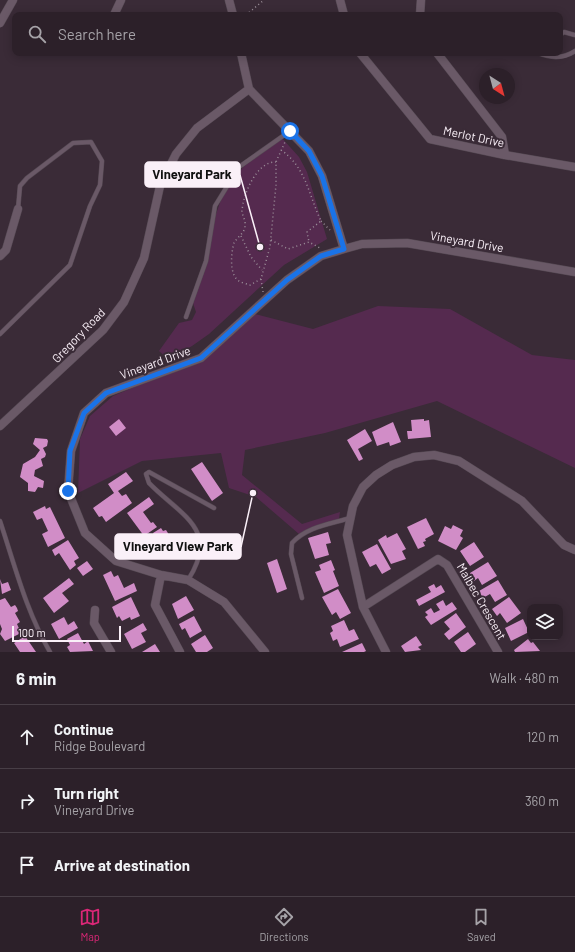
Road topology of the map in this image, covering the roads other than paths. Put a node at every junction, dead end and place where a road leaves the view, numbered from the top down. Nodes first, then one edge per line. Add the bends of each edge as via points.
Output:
1 (13, 0) edge
2 (121, 0) edge
3 (229, 0) edge
4 (340, 0) edge
5 (422, 0) edge
6 (115, 12) edge
7 (232, 12) edge
8 (343, 12) edge
9 (420, 12) edge
10 (0, 23) edge
11 (563, 33) edge
12 (575, 35) edge
13 (575, 51) edge
14 (565, 55) edge
15 (242, 56) edge
16 (362, 56) edge
17 (439, 56) edge
18 (546, 56) edge
19 (557, 56) edge
20 (249, 89) junction
21 (290, 131) junction
22 (505, 156) junction
23 (575, 167) edge
24 (18, 209) joint
25 (344, 249) junction
26 (0, 256) edge
27 (575, 272) edge
28 (186, 317) dead end
29 (0, 334) edge
30 (0, 426) edge
31 (214, 508) dead end
32 (350, 518) junction
33 (0, 521) edge
34 (575, 550) edge
35 (161, 575) junction
36 (188, 580) junction
37 (302, 598) dead end
38 (362, 607) junction
39 (95, 610) dead end
40 (50, 652) edge
41 (111, 652) edge
42 (180, 652) edge
43 (265, 652) edge
44 (386, 652) edge
45 (498, 652) edge

1 - 10 street
2 - 6 street
3 - 7 street
4 - 8 street
5 - 9 street
11 - 12 lane
13 - 14 lane
15 - 20 street
16 - 22 street, Merlot Drive via 430,139
17 - 22 street via 502,137
18 - 19 lane
20 - 21 street
20 - 30 street, Gregory Road via 197,128 176,154 160,186 144,258 124,302 108,324
21 - 25 street via 309,151 322,176
21 - 28 lane via 239,167 215,206 206,260
22 - 23 street, Merlot Drive
24 - 26 street via 6,250
24 - 29 lane via 20,186 27,178 72,143 91,142 102,161 100,185 70,265
25 - 27 street, Vineyard Drive via 362,244 407,243
25 - 35 street, Vineyard Drive via 321,256 287,280 201,358 106,393 84,413 70,451 68,491 86,533 116,561
31 - 36 lane via 149,472 146,474 149,482 193,523 202,550 197,566
32 - 34 street via 363,487 376,475 392,465 414,457 434,455 459,461 522,501 564,544
32 - 37 lane via 309,530 292,543 291,554
32 - 38 street via 347,535
33 - 40 lane via 27,607
35 - 36 street, Vineyard Drive
35 - 42 street via 155,605
36 - 43 street, Vineyard Drive via 224,602
38 - 44 street
38 - 45 street, Malbec Crescent via 438,559 448,565
39 - 41 street via 94,623

